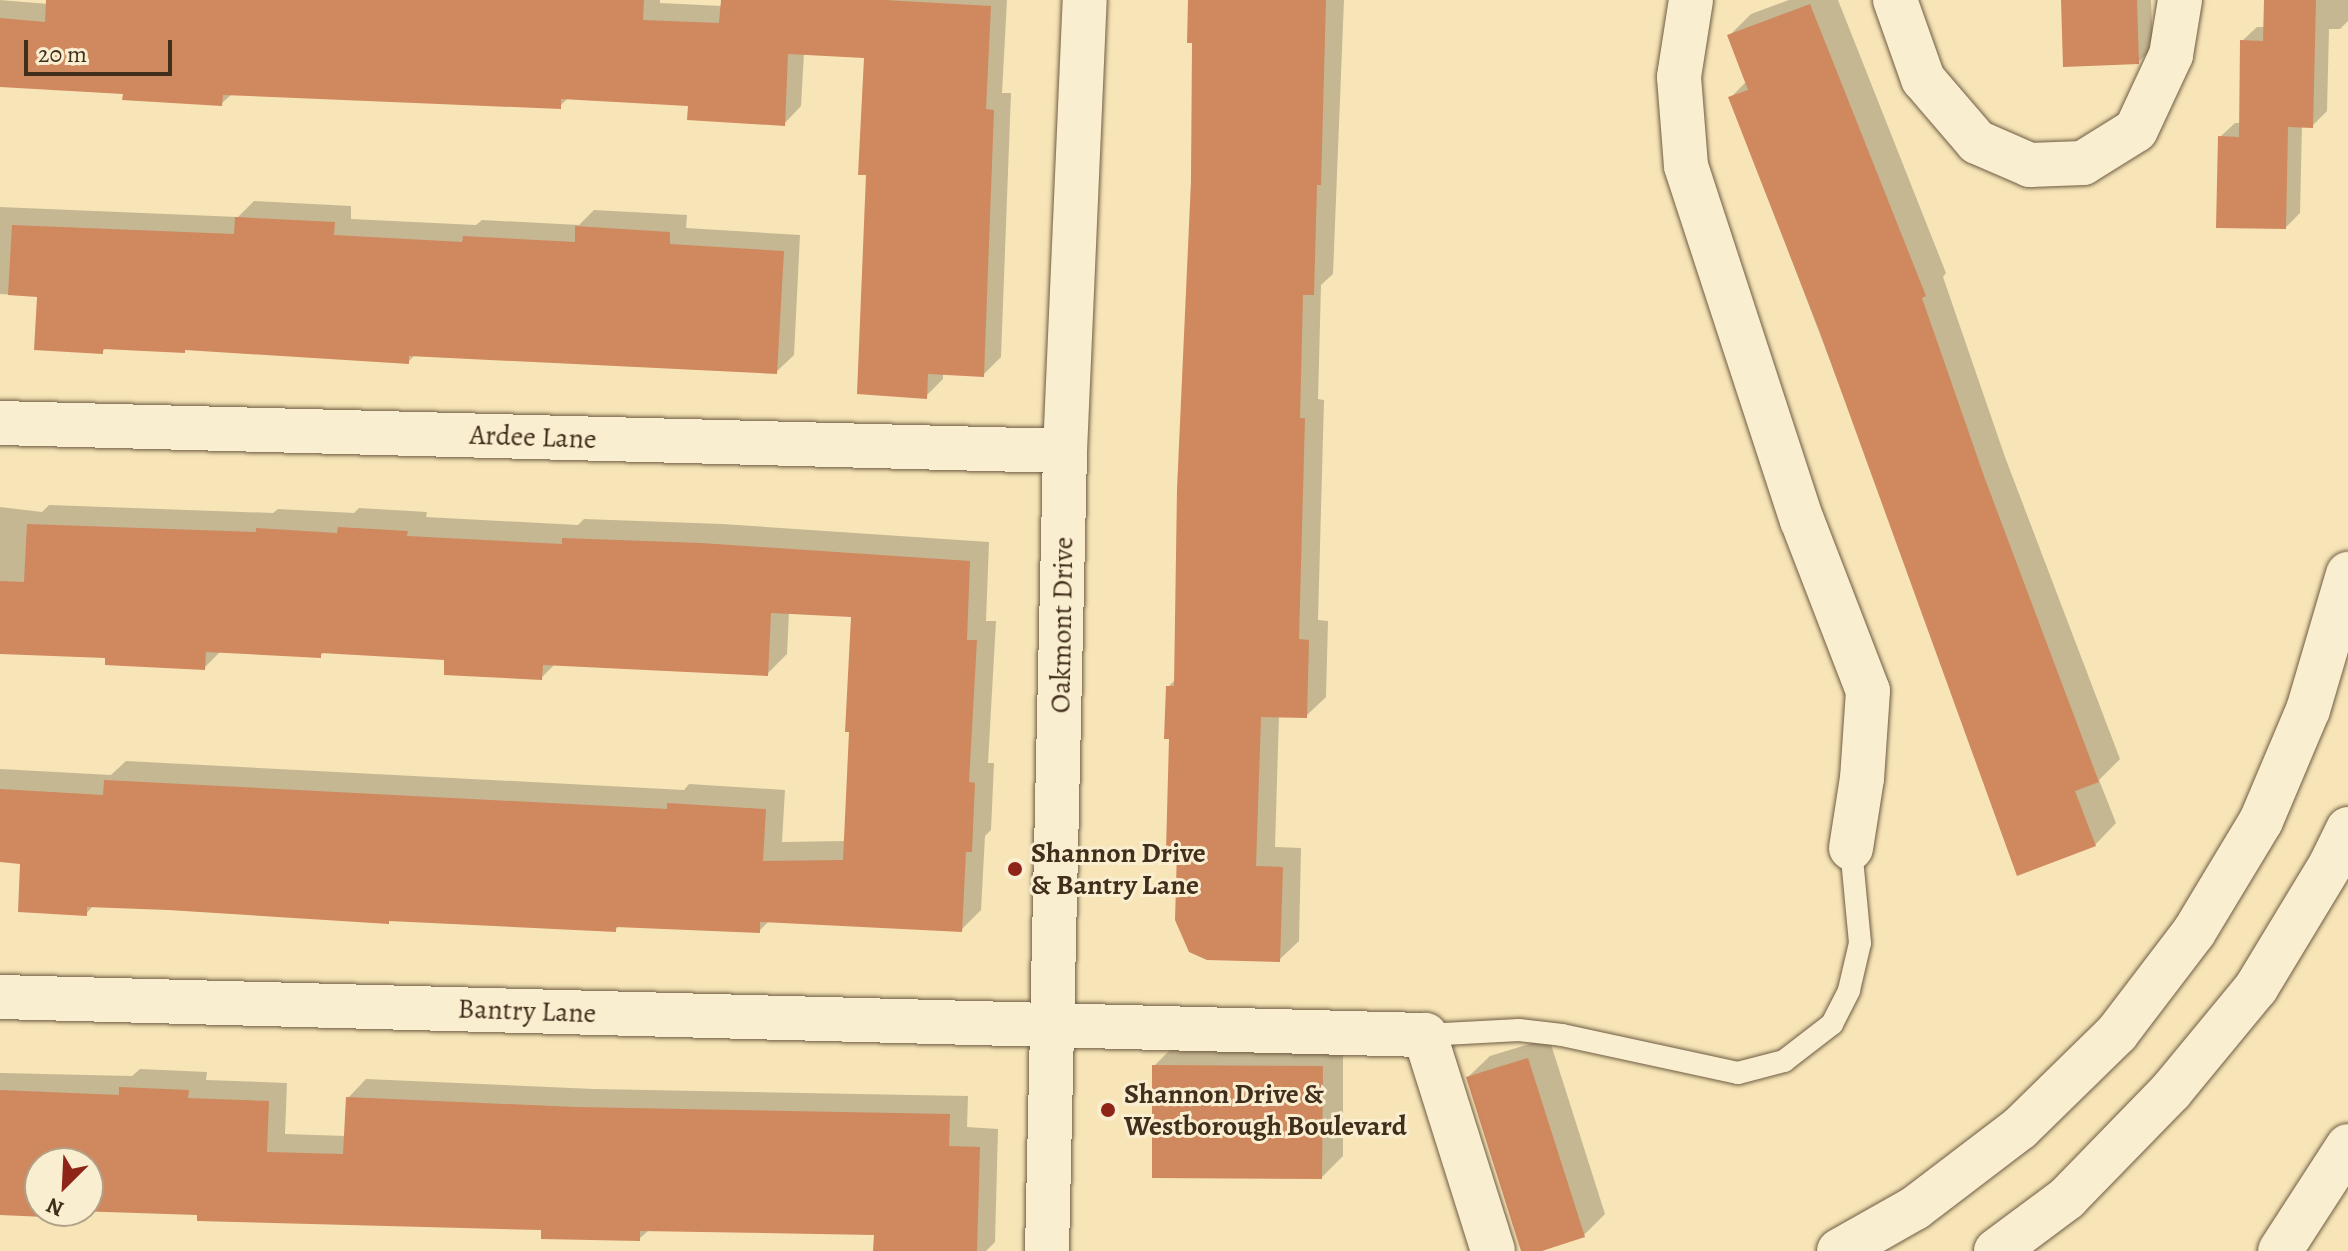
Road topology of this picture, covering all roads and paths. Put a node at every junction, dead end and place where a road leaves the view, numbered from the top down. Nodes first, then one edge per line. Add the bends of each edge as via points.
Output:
1 (1085, 0) edge
2 (1691, 0) edge
3 (1895, 0) edge
4 (2180, 0) edge
5 (0, 423) edge
6 (1065, 451) junction
7 (2348, 574) edge
8 (2348, 829) edge
9 (1851, 848) joint
10 (0, 997) edge
11 (1055, 1025) junction
12 (1425, 1035) junction
13 (2348, 1146) edge
14 (1047, 1251) edge
15 (1493, 1251) edge
16 (1839, 1251) edge
17 (1996, 1251) edge
18 (2280, 1251) edge

1 - 6 street, Oakmont Drive
2 - 9 street via 1679,77 1686,166 1802,520 1868,691
3 - 4 street via 1923,79 1977,142 2030,165 2083,163 2136,130 2171,55
5 - 6 street, Ardee Lane
6 - 11 street, Oakmont Drive
7 - 16 street via 2308,710 2261,821 2194,932 2117,1033 2020,1128 1915,1208
8 - 17 street via 2256,988 2171,1091 2067,1198
9 - 12 lane via 1860,943 1849,990 1832,1024 1784,1061 1738,1073 1562,1035 1519,1030
10 - 11 street, Bantry Lane
11 - 12 street, Bantry Lane
11 - 14 street, Oakmont Drive
12 - 15 street
13 - 18 street

